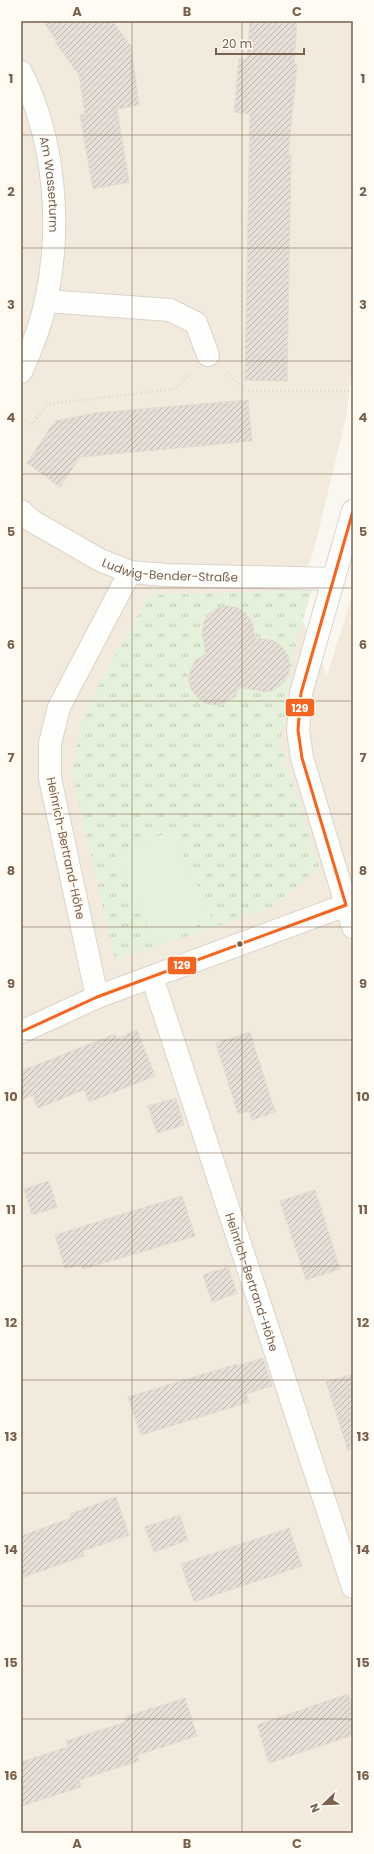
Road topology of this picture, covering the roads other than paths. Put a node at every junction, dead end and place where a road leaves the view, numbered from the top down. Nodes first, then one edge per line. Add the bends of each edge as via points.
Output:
1 (21, 72) edge
2 (46, 301) junction
3 (208, 355) road end
4 (21, 372) edge
5 (21, 511) edge
6 (353, 511) edge
7 (130, 572) junction
8 (334, 580) junction
9 (346, 905) junction
10 (353, 927) edge
11 (152, 977) junction
12 (97, 997) junction
13 (21, 1032) edge
14 (353, 1587) edge

1 - 2 street, Am Wasserturm via 29,88 44,139 54,199 54,247
2 - 3 street via 170,310 196,324
2 - 4 street, Am Wasserturm
5 - 7 street, Ludwig-Bender-Straße via 100,560
6 - 8 street
7 - 8 street, Ludwig-Bender-Straße
7 - 12 street, Heinrich-Bertrand-Höhe via 59,707 50,743 50,778
8 - 9 street via 301,693 298,730 302,758
9 - 10 street
9 - 11 street
11 - 12 street
11 - 14 street, Heinrich-Bertrand-Höhe
12 - 13 street

